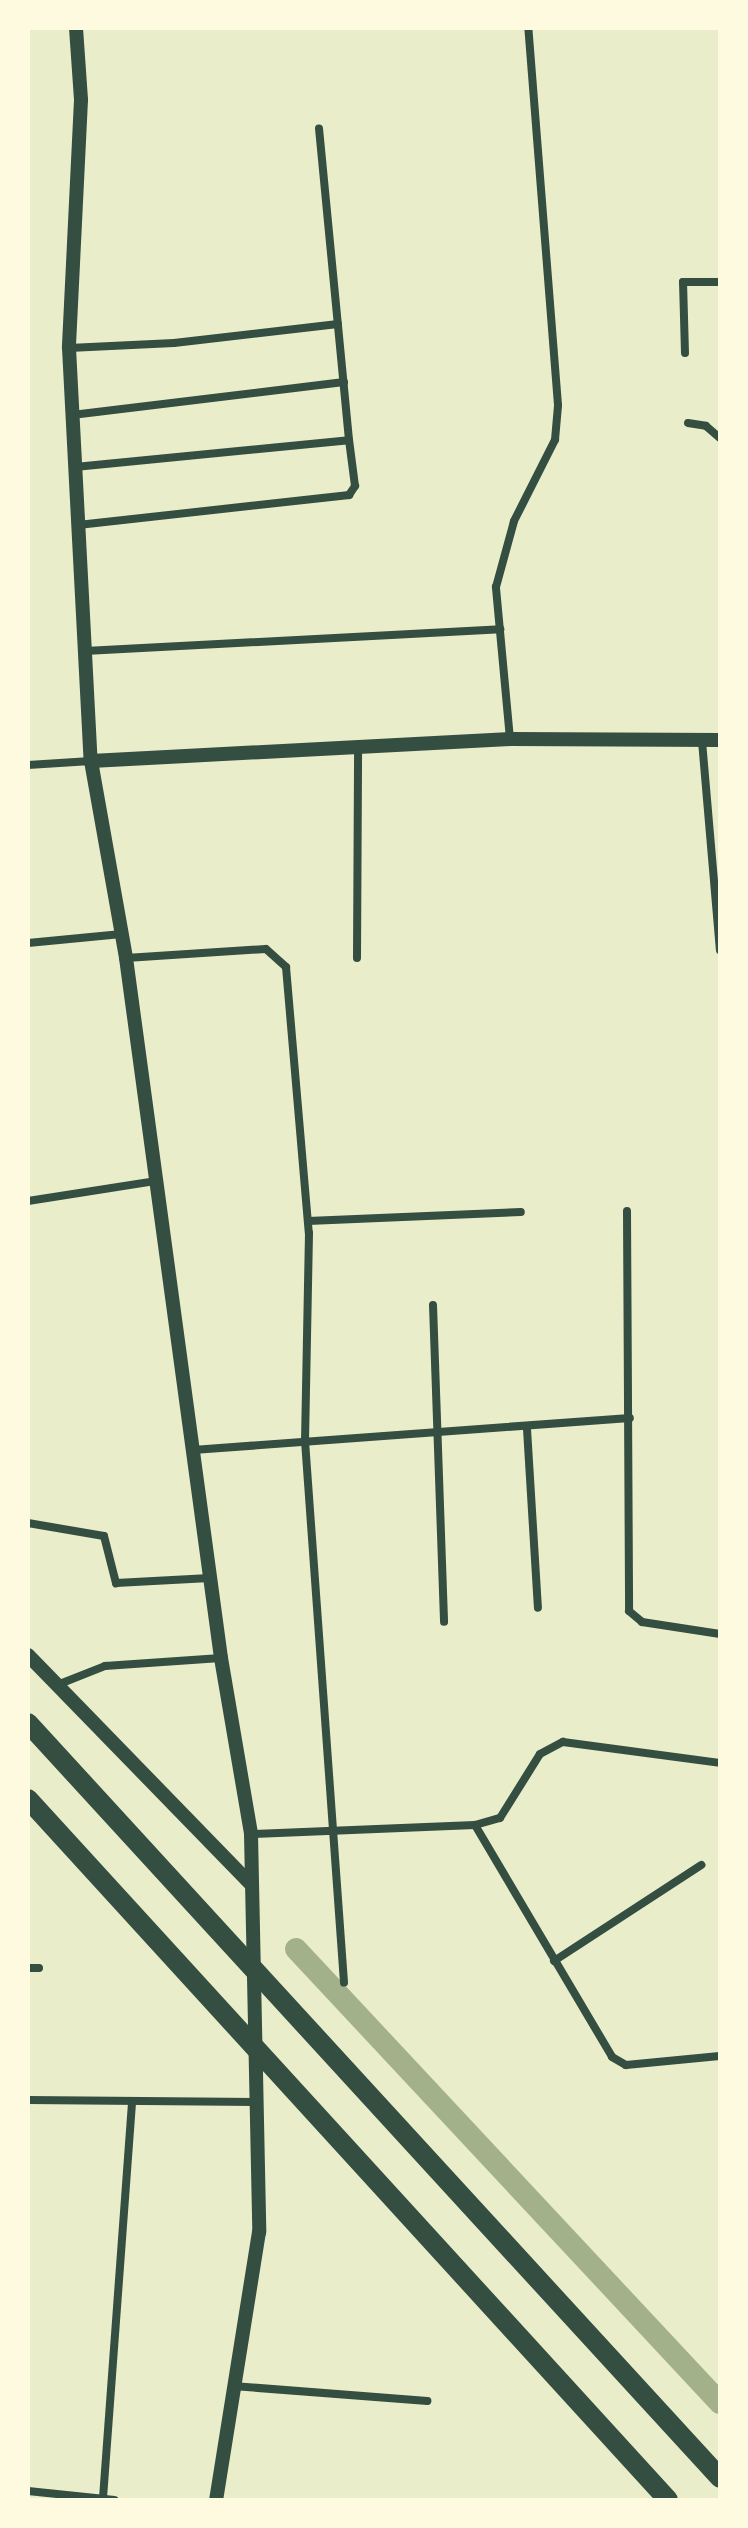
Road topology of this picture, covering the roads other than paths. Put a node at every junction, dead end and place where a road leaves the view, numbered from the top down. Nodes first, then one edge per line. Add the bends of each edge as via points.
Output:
1 (76, 28) edge
2 (528, 28) edge
3 (319, 128) dead end
4 (720, 282) edge
5 (338, 324) junction
6 (69, 348) junction
7 (685, 353) dead end
8 (344, 382) junction
9 (72, 415) junction
10 (688, 423) dead end
11 (720, 438) edge
12 (349, 440) junction
13 (75, 467) junction
14 (78, 525) junction
15 (500, 629) junction
16 (85, 651) junction
17 (510, 739) junction
18 (720, 740) edge
19 (702, 741) junction
20 (358, 747) junction
21 (91, 761) junction
22 (28, 765) edge
23 (122, 934) junction
24 (28, 943) edge
25 (720, 950) edge
26 (126, 958) junction
27 (357, 958) dead end
28 (156, 1181) junction
29 (28, 1201) edge
30 (627, 1211) dead end
31 (521, 1212) dead end
32 (308, 1221) junction
33 (433, 1305) dead end
34 (630, 1418) junction
35 (527, 1429) junction
36 (438, 1435) junction
37 (305, 1441) junction
38 (193, 1450) junction
39 (28, 1523) edge
40 (210, 1578) junction
41 (538, 1608) dead end
42 (444, 1622) dead end
43 (720, 1634) edge
44 (28, 1655) edge
45 (221, 1658) junction
46 (57, 1685) junction
47 (28, 1723) edge
48 (720, 1763) edge
49 (28, 1799) edge
50 (475, 1825) junction
51 (334, 1833) junction
52 (251, 1834) junction
53 (701, 1865) dead end
54 (251, 1884) junction
55 (554, 1961) junction
56 (28, 1968) edge
57 (39, 1968) dead end
58 (344, 1983) dead end
59 (720, 2056) edge
60 (28, 2100) edge
61 (132, 2102) junction
62 (257, 2102) junction
63 (233, 2386) junction
64 (427, 2401) dead end
65 (720, 2478) edge
66 (28, 2491) edge
67 (73, 2498) edge
68 (103, 2498) junction
69 (115, 2500) edge
70 (216, 2500) edge
71 (668, 2500) edge

1 - 6 street via 81,100
2 - 15 street via 558,405 555,440 502,554 496,587
3 - 5 street
4 - 7 street via 683,282
5 - 6 street via 174,343
5 - 8 street
6 - 9 street
8 - 9 street
8 - 12 street
9 - 13 street
10 - 11 street via 706,426
12 - 13 street
12 - 14 street via 355,486 349,495
13 - 14 street
14 - 16 street
15 - 16 street
15 - 17 street
16 - 21 street
17 - 19 street
17 - 20 street
18 - 19 street
19 - 25 street
20 - 21 street
20 - 27 street
21 - 22 street
21 - 23 street
23 - 24 street
23 - 26 street
26 - 28 street
26 - 32 street via 266,949 283,959
28 - 29 street
28 - 38 street
30 - 34 street
31 - 32 street
32 - 37 street
33 - 36 street
34 - 35 street
34 - 43 street via 629,1611 642,1622
35 - 36 street
35 - 41 street
36 - 37 street
36 - 42 street
37 - 38 street
37 - 51 street
38 - 40 street
39 - 40 street via 104,1536 116,1583
40 - 45 street
44 - 46 street
45 - 46 street via 90,1669
45 - 52 street
46 - 54 street
47 - 65 highway
48 - 50 street via 563,1742 540,1754 500,1818
49 - 71 highway
50 - 51 street
50 - 55 street
51 - 52 street
51 - 58 street
52 - 54 street
53 - 55 street
54 - 62 street
55 - 59 street via 618,2062
56 - 57 street
60 - 61 street
61 - 62 street
61 - 68 street
62 - 63 street via 259,2232
63 - 64 street
63 - 70 street
66 - 67 street
67 - 68 street
68 - 69 street

